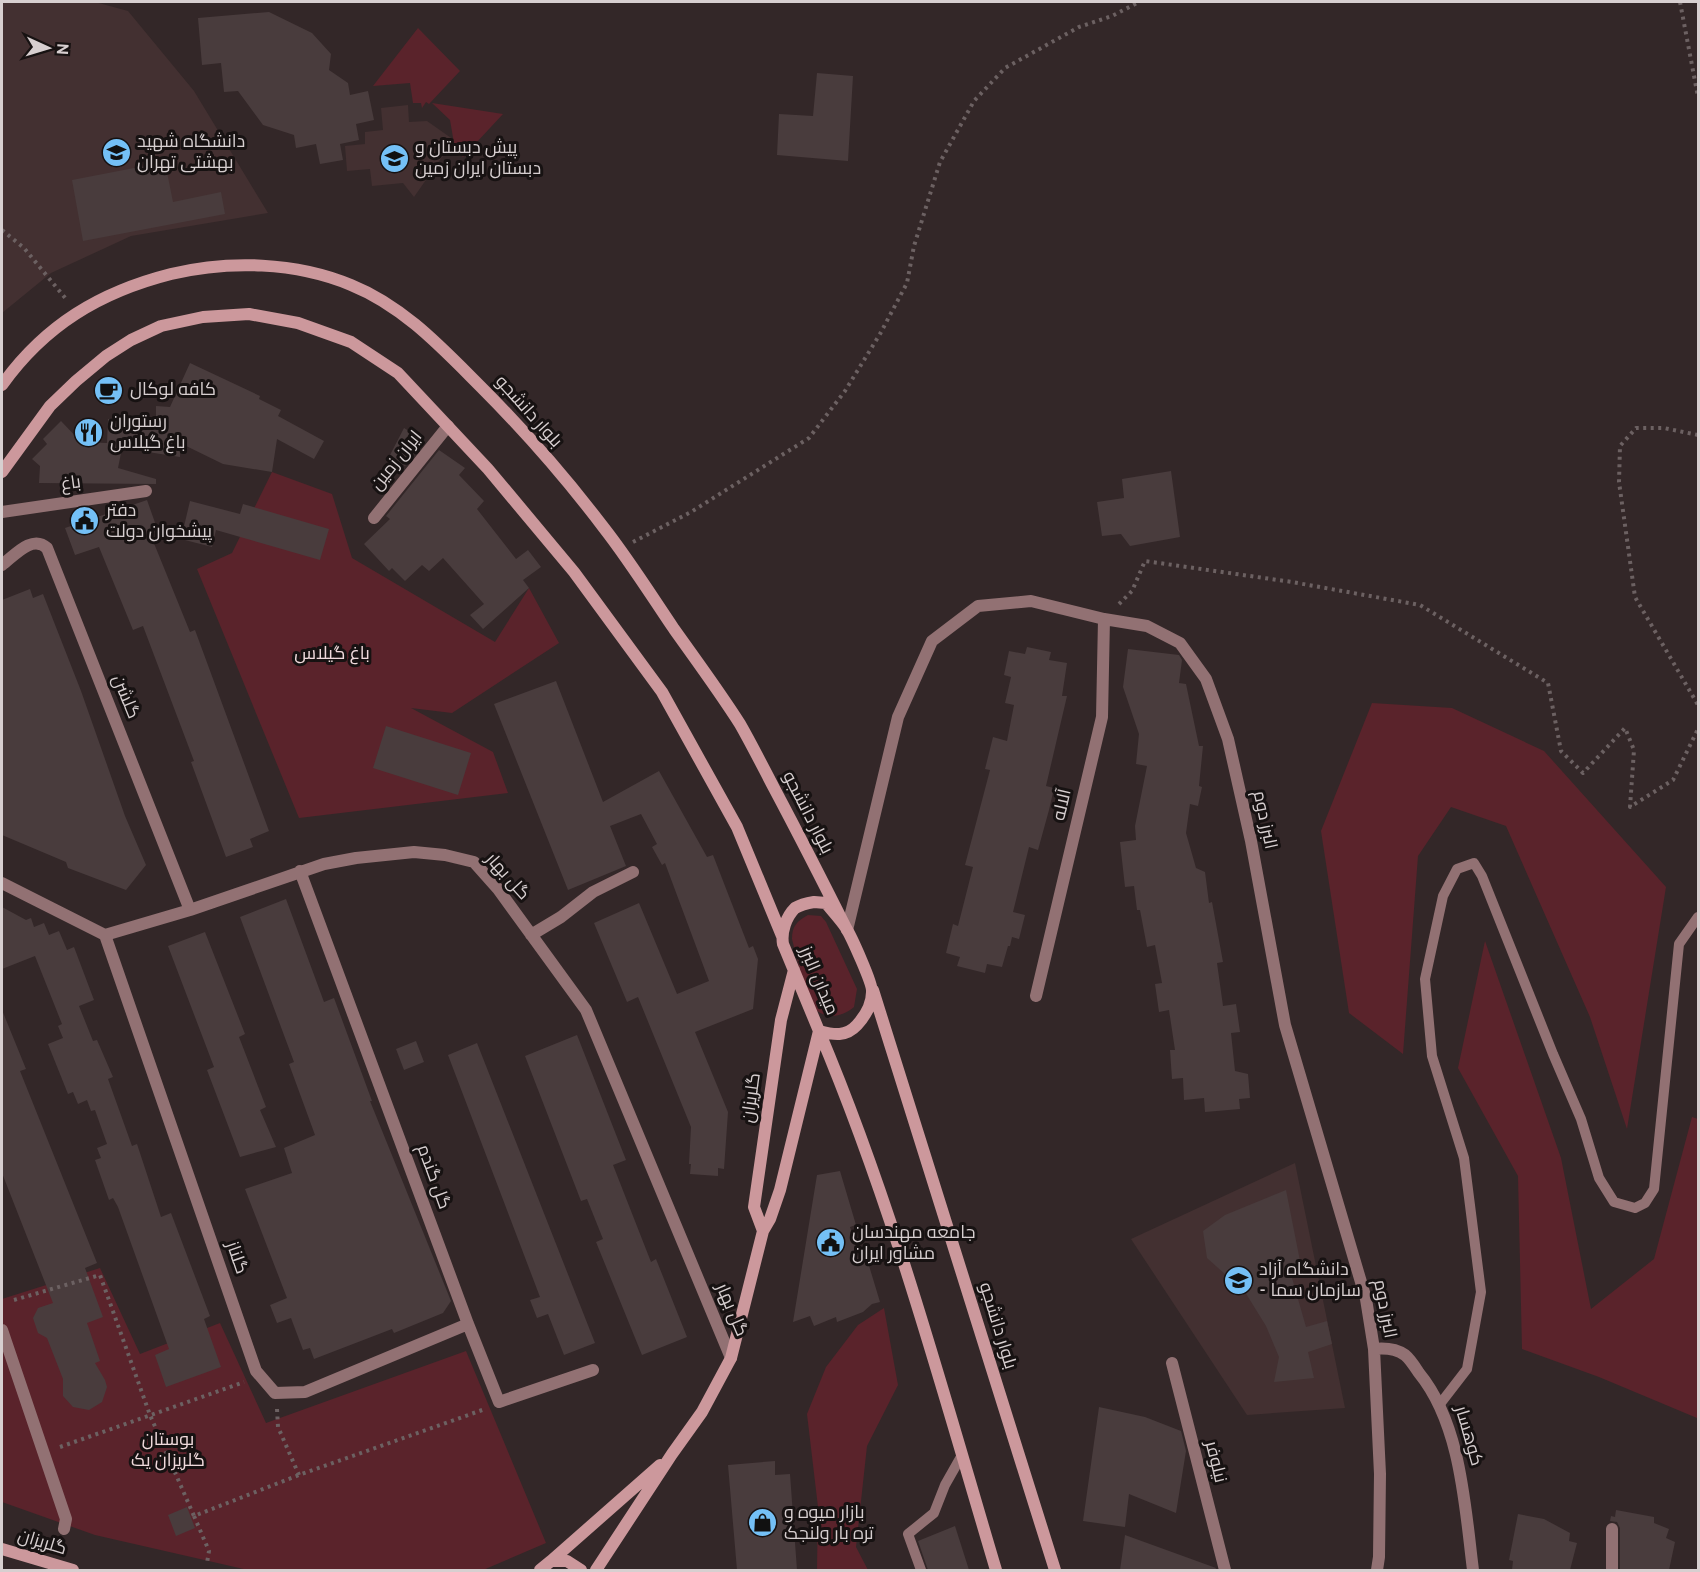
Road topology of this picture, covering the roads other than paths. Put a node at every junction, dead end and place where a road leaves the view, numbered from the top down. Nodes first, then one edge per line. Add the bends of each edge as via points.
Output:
1 (2, 385) edge
2 (448, 426) junction
3 (2, 472) edge
4 (146, 491) dead end
5 (2, 512) edge
6 (374, 518) dead end
7 (2, 565) edge
8 (1104, 619) junction
9 (300, 871) junction
10 (633, 872) dead end
11 (2, 883) edge
12 (190, 910) junction
13 (1698, 917) edge
14 (847, 930) junction
15 (531, 934) junction
16 (105, 935) junction
17 (782, 936) junction
18 (794, 970) junction
19 (873, 990) junction
20 (1036, 996) dead end
21 (819, 1031) junction
22 (763, 1231) junction
23 (468, 1324) junction
24 (2, 1330) edge
25 (1374, 1349) junction
26 (731, 1358) junction
27 (1172, 1363) dead end
28 (593, 1370) dead end
29 (1440, 1404) junction
30 (672, 1454) junction
31 (962, 1455) junction
32 (64, 1529) dead end
33 (1611, 1529) dead end
34 (2, 1549) edge
35 (550, 1561) junction
36 (73, 1570) edge
37 (540, 1570) edge
38 (581, 1570) edge
39 (596, 1570) edge
40 (921, 1570) edge
41 (996, 1570) edge
42 (1055, 1570) edge
43 (1225, 1570) edge
44 (1377, 1570) edge
45 (1473, 1570) edge
46 (1612, 1570) edge

1 - 14 main road, بلوار دانشجو via 46,335 77,312 112,293 185,271 218,266 295,269 353,285 386,304 421,327 512,418 605,529 740,724
2 - 3 main road via 398,373 351,342 298,323 249,314 203,317 160,326 106,356 50,406
2 - 6 street, ایران زمین
2 - 17 main road via 574,572 662,692 737,827
4 - 5 street, باغ
7 - 12 street, گلشن via 31,543 47,548
8 - 14 street, البرز دوم via 1031,601 978,606 932,642 898,717
8 - 20 street, آلاله via 1102,717
8 - 25 street, البرز دوم via 1147,626 1180,643 1206,679 1228,738 1285,1025 1366,1299
9 - 12 street, گل بهار
9 - 15 street, گل بهار via 356,858 414,852 474,862
9 - 23 street, گل گندم
10 - 15 street via 593,892
11 - 16 street
12 - 16 street, گل بهار
13 - 29 lane via 1679,944 1654,1189 1646,1203 1635,1208 1614,1202 1599,1178 1581,1119 1474,862 1458,869 1448,887 1425,980 1432,1056 1464,1158 1481,1292 1467,1369
14 - 17 main road, میدان البرز via 826,903 814,902 796,908
14 - 19 main road, میدان البرز
15 - 26 street, گل بهار via 586,1010
16 - 23 street, گلناز via 256,1371 275,1393 305,1392
17 - 18 main road, میدان البرز
18 - 21 main road, میدان البرز
18 - 22 main road, گلریزان via 781,1020 754,1206
19 - 21 main road, میدان البرز via 870,1006 854,1029 843,1035
19 - 42 main road, بلوار دانشجو
21 - 22 main road via 780,1190
21 - 31 main road via 848,1100 908,1274
22 - 26 main road
23 - 28 street, گل گندم via 499,1402
24 - 32 street via 66,1519
25 - 29 street, کوهسار via 1388,1348 1405,1355
25 - 44 street, البرز دوم via 1380,1474
26 - 30 main road via 702,1412
27 - 43 street, نیلوفر
29 - 45 street, کوهسار via 1461,1473
30 - 35 main road
30 - 39 main road
31 - 40 lane via 934,1514 908,1534
31 - 41 main road
33 - 46 street
34 - 36 main road, گلریزان
35 - 37 main road
35 - 38 main road via 567,1561

